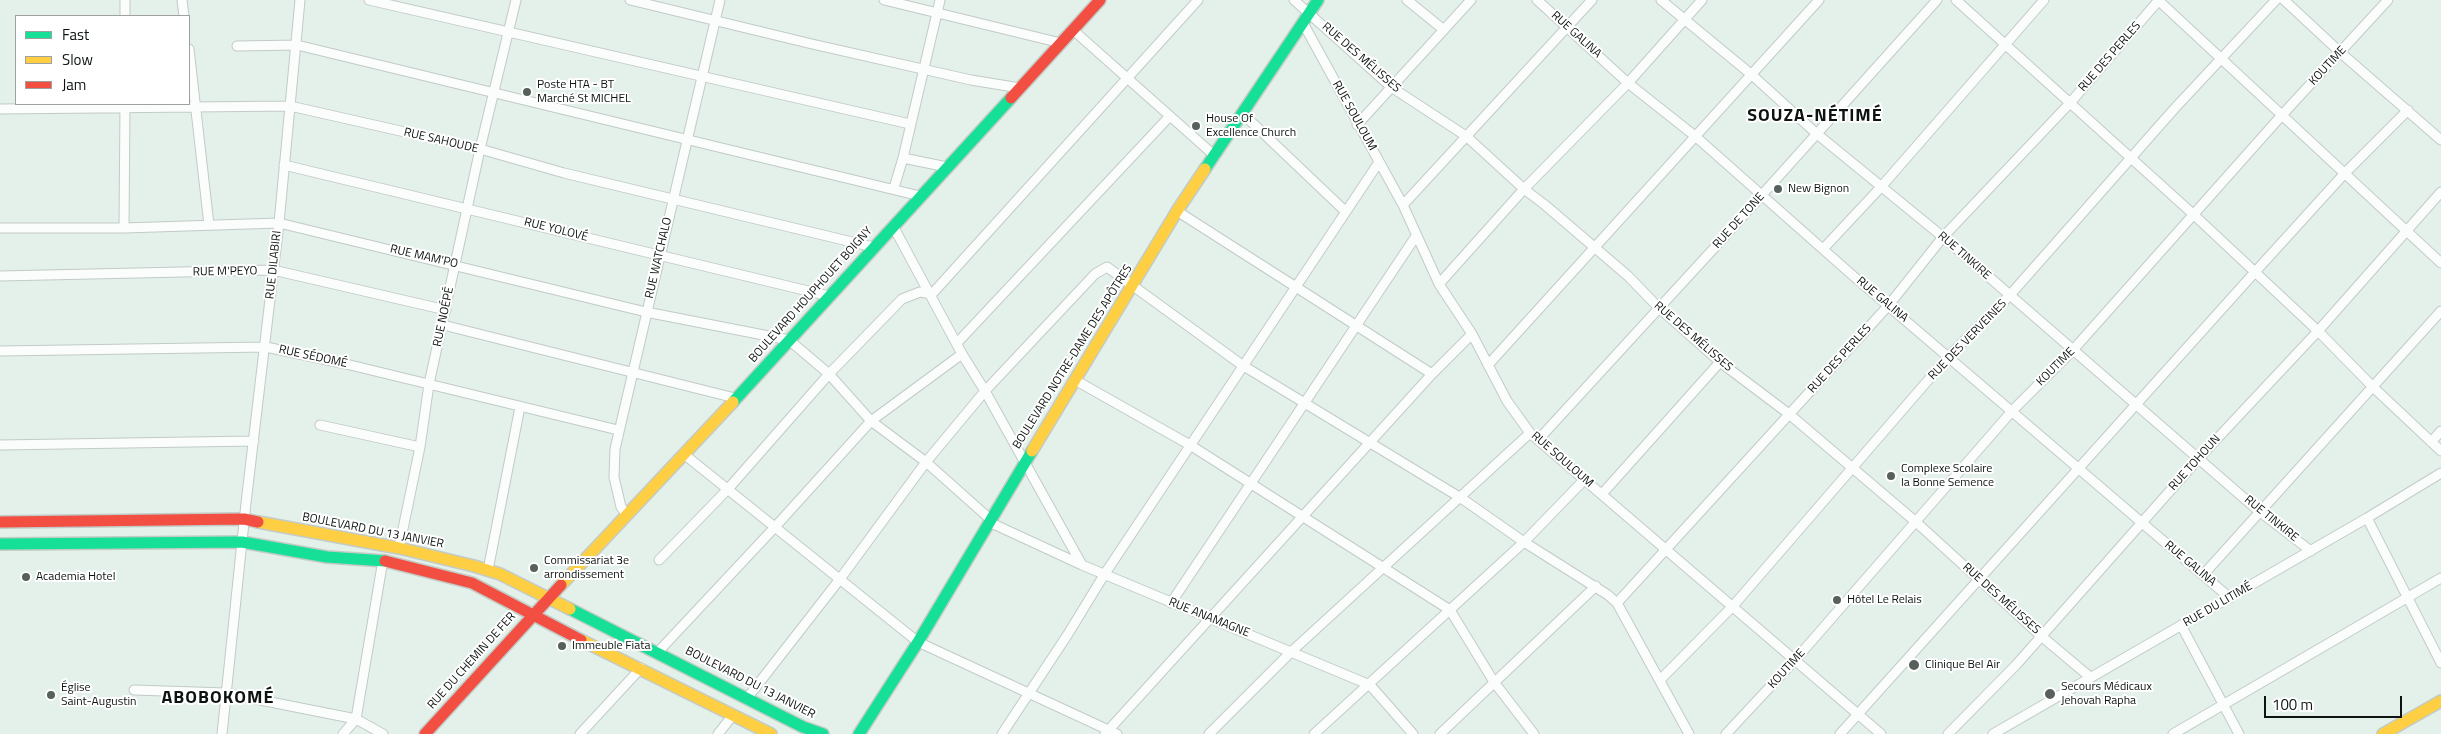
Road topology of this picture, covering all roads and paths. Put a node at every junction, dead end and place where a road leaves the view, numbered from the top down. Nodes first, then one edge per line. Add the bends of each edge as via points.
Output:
1 (125, 0) edge
2 (182, 0) edge
3 (300, 0) edge
4 (369, 0) edge
5 (516, 0) edge
6 (630, 0) edge
7 (720, 0) edge
8 (884, 0) edge
9 (940, 0) edge
10 (1100, 0) edge
11 (1198, 0) edge
12 (1294, 0) edge
13 (1318, 0) edge
14 (1407, 0) edge
15 (1471, 0) edge
16 (1537, 0) edge
17 (1592, 0) edge
18 (1661, 0) edge
19 (1702, 0) edge
20 (1819, 0) edge
21 (1937, 0) edge
22 (1956, 0) edge
23 (2044, 0) edge
24 (2159, 0) edge
25 (2276, 0) edge
26 (2284, 0) edge
27 (2388, 0) edge
28 (937, 12) junction
29 (125, 15) edge
30 (184, 15) edge
31 (1306, 18) junction
32 (1684, 19) junction
33 (715, 20) junction
34 (1567, 26) junction
35 (1072, 30) junction
36 (1444, 30) junction
37 (509, 33) junction
38 (1061, 43) junction
39 (2005, 45) junction
40 (237, 46) dead end
41 (297, 46) junction
42 (2341, 53) junction
43 (190, 56) edge
44 (2220, 58) junction
45 (924, 69) junction
46 (1752, 75) junction
47 (701, 76) junction
48 (1125, 78) junction
49 (1628, 82) junction
50 (1391, 87) junction
51 (1020, 88) junction
52 (495, 92) junction
53 (2070, 103) junction
54 (125, 106) edge
55 (290, 106) junction
56 (197, 108) junction
57 (0, 109) edge
58 (2408, 110) junction
59 (1243, 114) junction
60 (2282, 115) junction
61 (1170, 117) junction
62 (910, 124) junction
63 (1357, 125) junction
64 (1817, 134) junction
65 (1466, 136) junction
66 (1695, 136) junction
67 (686, 139) junction
68 (2441, 140) edge
69 (480, 149) junction
70 (1215, 156) junction
71 (903, 158) junction
72 (2131, 158) junction
73 (1379, 162) junction
74 (284, 165) junction
75 (947, 167) junction
76 (2345, 173) junction
77 (1881, 187) junction
78 (894, 188) junction
79 (1524, 190) junction
80 (2441, 192) edge
81 (920, 196) junction
82 (1761, 196) junction
83 (672, 197) junction
84 (1403, 205) junction
85 (468, 209) junction
86 (1177, 211) junction
87 (1345, 211) junction
88 (2193, 214) junction
89 (279, 223) junction
90 (209, 226) junction
91 (893, 226) junction
92 (0, 228) edge
93 (124, 228) junction
94 (2406, 230) junction
95 (1416, 236) junction
96 (1943, 237) junction
97 (873, 247) junction
98 (1595, 247) junction
99 (1823, 249) junction
100 (660, 256) junction
101 (2441, 263) edge
102 (456, 265) junction
103 (273, 270) junction
104 (2255, 272) junction
105 (0, 276) edge
106 (1439, 284) junction
107 (1133, 286) junction
108 (1295, 286) junction
109 (932, 294) junction
110 (2010, 295) junction
111 (828, 296) junction
112 (1888, 306) junction
113 (1659, 308) junction
114 (446, 310) junction
115 (2441, 311) edge
116 (646, 312) junction
117 (443, 325) junction
118 (1357, 326) junction
119 (2318, 330) junction
120 (1472, 334) junction
121 (789, 340) junction
122 (957, 343) junction
123 (266, 347) junction
124 (2073, 350) junction
125 (0, 351) edge
126 (962, 354) junction
127 (1949, 356) junction
128 (1720, 362) junction
129 (1242, 365) junction
130 (1488, 365) junction
131 (633, 373) junction
132 (830, 374) junction
133 (1432, 374) junction
134 (1075, 380) junction
135 (429, 384) junction
136 (2373, 387) junction
137 (985, 391) junction
138 (735, 398) junction
139 (1305, 403) junction
140 (2138, 404) junction
141 (520, 407) junction
142 (2012, 411) junction
143 (1789, 414) junction
144 (871, 420) junction
145 (320, 425) dead end
146 (618, 430) junction
147 (2441, 432) edge
148 (1530, 433) junction
149 (1538, 440) junction
150 (254, 441) junction
151 (1370, 442) junction
152 (2431, 442) junction
153 (0, 445) edge
154 (1190, 445) junction
155 (420, 447) junction
156 (2441, 451) edge
157 (685, 455) junction
158 (2199, 458) junction
159 (926, 462) junction
160 (1024, 464) junction
161 (2079, 467) junction
162 (1853, 469) junction
163 (2441, 473) edge
164 (1584, 480) junction
165 (1250, 484) junction
166 (728, 489) junction
167 (1602, 494) junction
168 (1462, 498) junction
169 (2260, 512) junction
170 (627, 515) junction
171 (1302, 516) junction
172 (2367, 518) junction
173 (990, 521) junction
174 (0, 522) edge
175 (1916, 522) junction
176 (2141, 523) junction
177 (244, 525) junction
178 (775, 527) junction
179 (242, 542) junction
180 (1524, 542) junction
181 (0, 544) edge
182 (399, 548) junction
183 (1666, 550) junction
184 (2311, 551) junction
185 (383, 560) junction
186 (659, 560) dead end
187 (1082, 565) junction
188 (1382, 567) junction
189 (488, 570) junction
190 (1104, 575) junction
191 (2203, 575) junction
192 (2441, 578) edge
193 (840, 579) junction
194 (1980, 580) junction
195 (1596, 586) junction
196 (2230, 598) junction
197 (2406, 598) junction
198 (544, 603) junction
199 (1171, 603) junction
200 (1617, 603) junction
201 (1733, 606) junction
202 (1450, 610) junction
203 (532, 616) junction
204 (1209, 618) junction
205 (2181, 625) junction
206 (2040, 636) junction
207 (918, 642) junction
208 (658, 652) junction
209 (1291, 652) junction
210 (1796, 659) junction
211 (2441, 663) edge
212 (640, 668) junction
213 (2090, 677) junction
214 (1660, 680) junction
215 (1494, 682) junction
216 (1370, 684) junction
217 (134, 690) dead end
218 (225, 693) junction
219 (1028, 693) junction
220 (748, 697) junction
221 (2441, 701) edge
222 (2223, 704) junction
223 (1859, 713) junction
224 (733, 715) junction
225 (356, 719) junction
226 (1110, 732) edge
227 (222, 734) edge
228 (343, 734) edge
229 (382, 734) edge
230 (425, 734) edge
231 (580, 734) edge
232 (718, 734) edge
233 (771, 734) edge
234 (823, 734) edge
235 (859, 734) edge
236 (1002, 734) edge
237 (1209, 734) edge
238 (1314, 734) edge
239 (1413, 734) edge
240 (1440, 734) edge
241 (1534, 734) edge
242 (1689, 734) edge
243 (1726, 734) edge
244 (1840, 734) edge
245 (1881, 734) edge
246 (1948, 734) edge
247 (1993, 734) edge
248 (2173, 734) edge
249 (2239, 734) edge
250 (2384, 734) edge

1 - 29 street
2 - 30 street
3 - 41 street, RUE DILABIRI
4 - 37 street
5 - 37 street, RUE NOÉPÉ
6 - 33 street
7 - 33 street, RUE WATCHALO
8 - 28 street
9 - 28 street
10 - 35 main road, BOULEVARD HOUPHOUET BOIGNY
11 - 48 street
12 - 31 street, RUE DES MÉLISSES
13 - 31 main road, BOULEVARD NOTRE-DAME DES APÔTRES
14 - 36 street
15 - 36 street
16 - 34 street, RUE GALINA
17 - 34 street
18 - 32 street, RUE TINKIRE
19 - 32 street
20 - 46 street
21 - 64 street, RUE DE TONE
22 - 39 street
23 - 39 street
24 - 44 street
24 - 53 street, RUE DES PERLES
25 - 44 street, RUE DES VERVEINES
26 - 42 street
27 - 42 street, KOUTIME
28 - 38 street
28 - 45 street
31 - 50 street, RUE DES MÉLISSES
31 - 59 main road, BOULEVARD NOTRE-DAME DES APÔTRES
31 - 63 street, RUE SOULOUM
32 - 46 street, RUE TINKIRE
32 - 49 street
33 - 45 street
33 - 47 street, RUE WATCHALO
34 - 49 street, RUE GALINA
34 - 65 street
35 - 38 main road, BOULEVARD HOUPHOUET BOIGNY
35 - 48 street
36 - 50 street
37 - 47 street
37 - 52 street, RUE NOÉPÉ
38 - 51 main road, BOULEVARD HOUPHOUET BOIGNY
39 - 53 street
39 - 77 street
40 - 41 street
41 - 52 street
41 - 55 street, RUE DILABIRI
42 - 58 street
42 - 60 street, KOUTIME
43 - 56 street
44 - 60 street
44 - 72 street, RUE DES VERVEINES
45 - 51 street
45 - 62 street
46 - 64 street, RUE TINKIRE
46 - 66 street
47 - 62 street
47 - 67 street, RUE WATCHALO
48 - 61 street
48 - 109 street
49 - 66 street, RUE GALINA
49 - 79 street
50 - 63 street
50 - 65 street, RUE DES MÉLISSES
51 - 75 main road, BOULEVARD HOUPHOUET BOIGNY
52 - 67 street
52 - 69 street, RUE NOÉPÉ
53 - 72 street
53 - 96 street, RUE DES PERLES
54 - 56 street, RUE SAHOUDE
54 - 57 street, RUE SAHOUDE
54 - 93 street
55 - 56 street, RUE SAHOUDE
55 - 69 street, RUE SAHOUDE
55 - 74 street, RUE DILABIRI
56 - 90 street
58 - 68 street
58 - 76 street
59 - 70 main road, BOULEVARD NOTRE-DAME DES APÔTRES
59 - 87 street
60 - 76 street
60 - 88 street, KOUTIME
61 - 70 street
61 - 122 street
62 - 71 street
63 - 73 street, RUE SOULOUM
64 - 77 street, RUE TINKIRE
64 - 82 street, RUE DE TONE
65 - 79 street, RUE DES MÉLISSES
65 - 84 street
66 - 82 street, RUE GALINA
66 - 98 street
67 - 78 street
67 - 83 street, RUE WATCHALO
69 - 83 street, RUE SAHOUDE via 564,173
69 - 85 street, RUE NOÉPÉ
70 - 86 main road, BOULEVARD NOTRE-DAME DES APÔTRES
71 - 75 street
71 - 78 street
72 - 88 street
72 - 110 street, RUE DES VERVEINES
73 - 84 street, RUE SOULOUM
73 - 87 street
74 - 85 street, RUE YOLOVÉ
74 - 89 street, RUE DILABIRI
75 - 81 main road, BOULEVARD HOUPHOUET BOIGNY
76 - 94 street
76 - 104 street
77 - 96 street, RUE TINKIRE
77 - 99 street
78 - 81 street
79 - 98 street, RUE DES MÉLISSES
79 - 106 street
80 - 94 street, RUE TOHOUN
81 - 91 main road, BOULEVARD HOUPHOUET BOIGNY
82 - 99 street, RUE GALINA
82 - 113 street, RUE DE TONE
83 - 97 street, RUE SAHOUDE
83 - 100 street, RUE WATCHALO
84 - 95 street, RUE SOULOUM
85 - 100 street, RUE YOLOVÉ
85 - 102 street, RUE NOÉPÉ
86 - 107 main road, BOULEVARD NOTRE-DAME DES APÔTRES
86 - 108 street
87 - 108 street
88 - 104 street
88 - 124 street, KOUTIME
89 - 90 street, RUE MAM'PO
89 - 102 street, RUE MAM'PO
89 - 103 street, RUE DILABIRI
90 - 93 street, RUE MAM'PO
91 - 97 main road, BOULEVARD HOUPHOUET BOIGNY
91 - 109 street
92 - 93 street, RUE MAM'PO
94 - 101 street
94 - 119 street, RUE TOHOUN
95 - 106 street, RUE SOULOUM
95 - 118 street
96 - 110 street, RUE TINKIRE
96 - 112 street, RUE DES PERLES
97 - 111 main road, BOULEVARD HOUPHOUET BOIGNY
98 - 113 street, RUE DES MÉLISSES
98 - 130 street
99 - 112 street, RUE GALINA
100 - 111 street, RUE YOLOVÉ
100 - 116 street, RUE WATCHALO
102 - 114 street, RUE NOÉPÉ
102 - 116 street, RUE MAM'PO
103 - 105 street, RUE M'PEYO
103 - 114 street, RUE M'PEYO
103 - 123 street, RUE DILABIRI
104 - 119 street
104 - 140 street
106 - 120 street, RUE SOULOUM
107 - 129 street
107 - 134 main road, BOULEVARD NOTRE-DAME DES APÔTRES
107 - 137 street via 1107,267 1094,274
108 - 118 street
108 - 129 street
109 - 122 street
109 - 132 street via 920,292 902,299
110 - 124 street, RUE TINKIRE
110 - 127 street, RUE DES VERVEINES
111 - 121 main road, BOULEVARD HOUPHOUET BOIGNY
112 - 127 street, RUE GALINA
112 - 143 street, RUE DES PERLES
113 - 128 street, RUE DES MÉLISSES
113 - 149 street, RUE DE TONE
114 - 117 street, RUE NOÉPÉ
115 - 136 street
116 - 121 street, RUE MAM'PO
116 - 131 street, RUE WATCHALO
117 - 131 street
117 - 135 street, RUE NOÉPÉ
118 - 133 street
118 - 139 street
119 - 136 street
119 - 158 street, RUE TOHOUN
120 - 130 street, RUE SOULOUM
120 - 133 street
121 - 132 street, RUE MAM'PO
121 - 138 main road, BOULEVARD HOUPHOUET BOIGNY
122 - 126 street
123 - 125 street, RUE SÉDOMÉ
123 - 135 street, RUE SÉDOMÉ
123 - 150 street, RUE DILABIRI
124 - 140 street, RUE TINKIRE
124 - 142 street, KOUTIME
126 - 137 street
126 - 144 street
127 - 142 street, RUE GALINA
127 - 162 street, RUE DES VERVEINES
128 - 143 street, RUE DES MÉLISSES
128 - 167 street
129 - 139 street
129 - 154 street
130 - 148 street, RUE SOULOUM via 1507,401
131 - 138 street
131 - 146 street, RUE WATCHALO
132 - 144 street, RUE MAM'PO
132 - 166 street
133 - 151 street
134 - 154 street
134 - 160 main road, BOULEVARD NOTRE-DAME DES APÔTRES
135 - 141 street, RUE SÉDOMÉ
135 - 155 street, RUE NOÉPÉ
136 - 152 street
136 - 169 street
137 - 159 street
137 - 160 street
138 - 157 main road, BOULEVARD HOUPHOUET BOIGNY
139 - 151 street
139 - 165 street
140 - 158 street, RUE TINKIRE
140 - 161 street
141 - 146 street, RUE SÉDOMÉ
141 - 189 street
142 - 161 street, RUE GALINA
142 - 175 street, KOUTIME
143 - 162 street, RUE DES MÉLISSES
143 - 183 street, RUE DES PERLES
144 - 159 street, RUE MAM'PO
144 - 178 street
145 - 155 street
146 - 170 street, RUE WATCHALO via 614,477
147 - 152 street
148 - 149 street, RUE SOULOUM
148 - 168 street
149 - 164 street, RUE SOULOUM
150 - 153 street
150 - 177 street, RUE DILABIRI
151 - 168 street
151 - 171 street
152 - 156 street
154 - 165 street
154 - 190 street
155 - 182 street, RUE NOÉPÉ
157 - 166 street
157 - 170 main road, BOULEVARD HOUPHOUET BOIGNY
158 - 169 street, RUE TINKIRE
158 - 176 street, RUE TOHOUN
159 - 173 street, RUE ANAMAGNE
159 - 193 street
160 - 173 main road, BOULEVARD NOTRE-DAME DES APÔTRES
160 - 187 street
161 - 176 street, RUE GALINA
161 - 194 street
162 - 175 street, RUE DES MÉLISSES
162 - 201 street, RUE DES VERVEINES
163 - 172 street, RUE DU LITIMÉ
164 - 167 street, RUE SOULOUM
164 - 180 street
165 - 171 street
165 - 199 street
166 - 178 street
166 - 186 street
167 - 183 street, RUE SOULOUM
168 - 180 street
168 - 188 street
169 - 184 street, RUE TINKIRE
169 - 191 street
170 - 198 main road, BOULEVARD HOUPHOUET BOIGNY
171 - 188 street
171 - 204 street
172 - 184 street, RUE DU LITIMÉ
172 - 197 street
173 - 187 street, RUE ANAMAGNE
173 - 207 main road, BOULEVARD NOTRE-DAME DES APÔTRES
174 - 177 main road, BOULEVARD DU 13 JANVIER
175 - 194 street, RUE DES MÉLISSES
175 - 210 street, KOUTIME
176 - 191 street, RUE GALINA
176 - 206 street, RUE TOHOUN
177 - 179 street, RUE DILABIRI
177 - 182 main road, BOULEVARD DU 13 JANVIER
178 - 193 street
178 - 208 street
179 - 181 main road
179 - 185 main road via 328,557
179 - 218 street, RUE DILABIRI
180 - 195 street
180 - 202 street
182 - 189 main road, BOULEVARD DU 13 JANVIER
183 - 200 street, RUE DES PERLES
183 - 201 street, RUE SOULOUM
184 - 196 street, RUE DU LITIMÉ
185 - 203 main road via 472,583
185 - 225 street
187 - 190 street, RUE ANAMAGNE
188 - 202 street
188 - 209 street
189 - 198 main road, BOULEVARD DU 13 JANVIER
190 - 199 street, RUE ANAMAGNE
190 - 219 street
191 - 196 street, RUE GALINA
192 - 197 street
193 - 207 street
193 - 220 street
194 - 206 street, RUE DES MÉLISSES
194 - 223 street
195 - 200 street
195 - 215 street
196 - 205 street, RUE DU LITIMÉ
197 - 211 street
197 - 222 street
198 - 203 main road, RUE DU CHEMIN DE FER
198 - 208 main road, BOULEVARD DU 13 JANVIER
199 - 204 street, RUE ANAMAGNE
200 - 214 street
201 - 210 street, RUE SOULOUM
201 - 214 street, RUE DES VERVEINES
202 - 215 street
202 - 216 street
203 - 212 main road
203 - 230 main road, RUE DU CHEMIN DE FER
204 - 209 street, RUE ANAMAGNE
204 - 226 street
205 - 213 street, RUE DU LITIMÉ
205 - 222 street
206 - 213 street, RUE DES MÉLISSES
206 - 246 street, RUE TOHOUN
207 - 219 street
207 - 235 main road, BOULEVARD NOTRE-DAME DES APÔTRES
208 - 220 main road, BOULEVARD DU 13 JANVIER
209 - 216 street, RUE ANAMAGNE
209 - 237 street
210 - 223 street, RUE SOULOUM
210 - 243 street, KOUTIME
212 - 224 main road
212 - 231 street
213 - 247 street, RUE DU LITIMÉ
214 - 242 street
215 - 240 street
215 - 241 street
216 - 238 street
216 - 239 street, RUE ANAMAGNE
217 - 218 street
218 - 225 street
218 - 227 street, RUE DILABIRI
219 - 226 street
219 - 236 street
220 - 234 main road, BOULEVARD DU 13 JANVIER via 803,727
221 - 250 main road
222 - 248 street
222 - 249 street
223 - 244 street
223 - 245 street, RUE SOULOUM
224 - 232 street
224 - 233 main road
225 - 228 street
225 - 229 street

